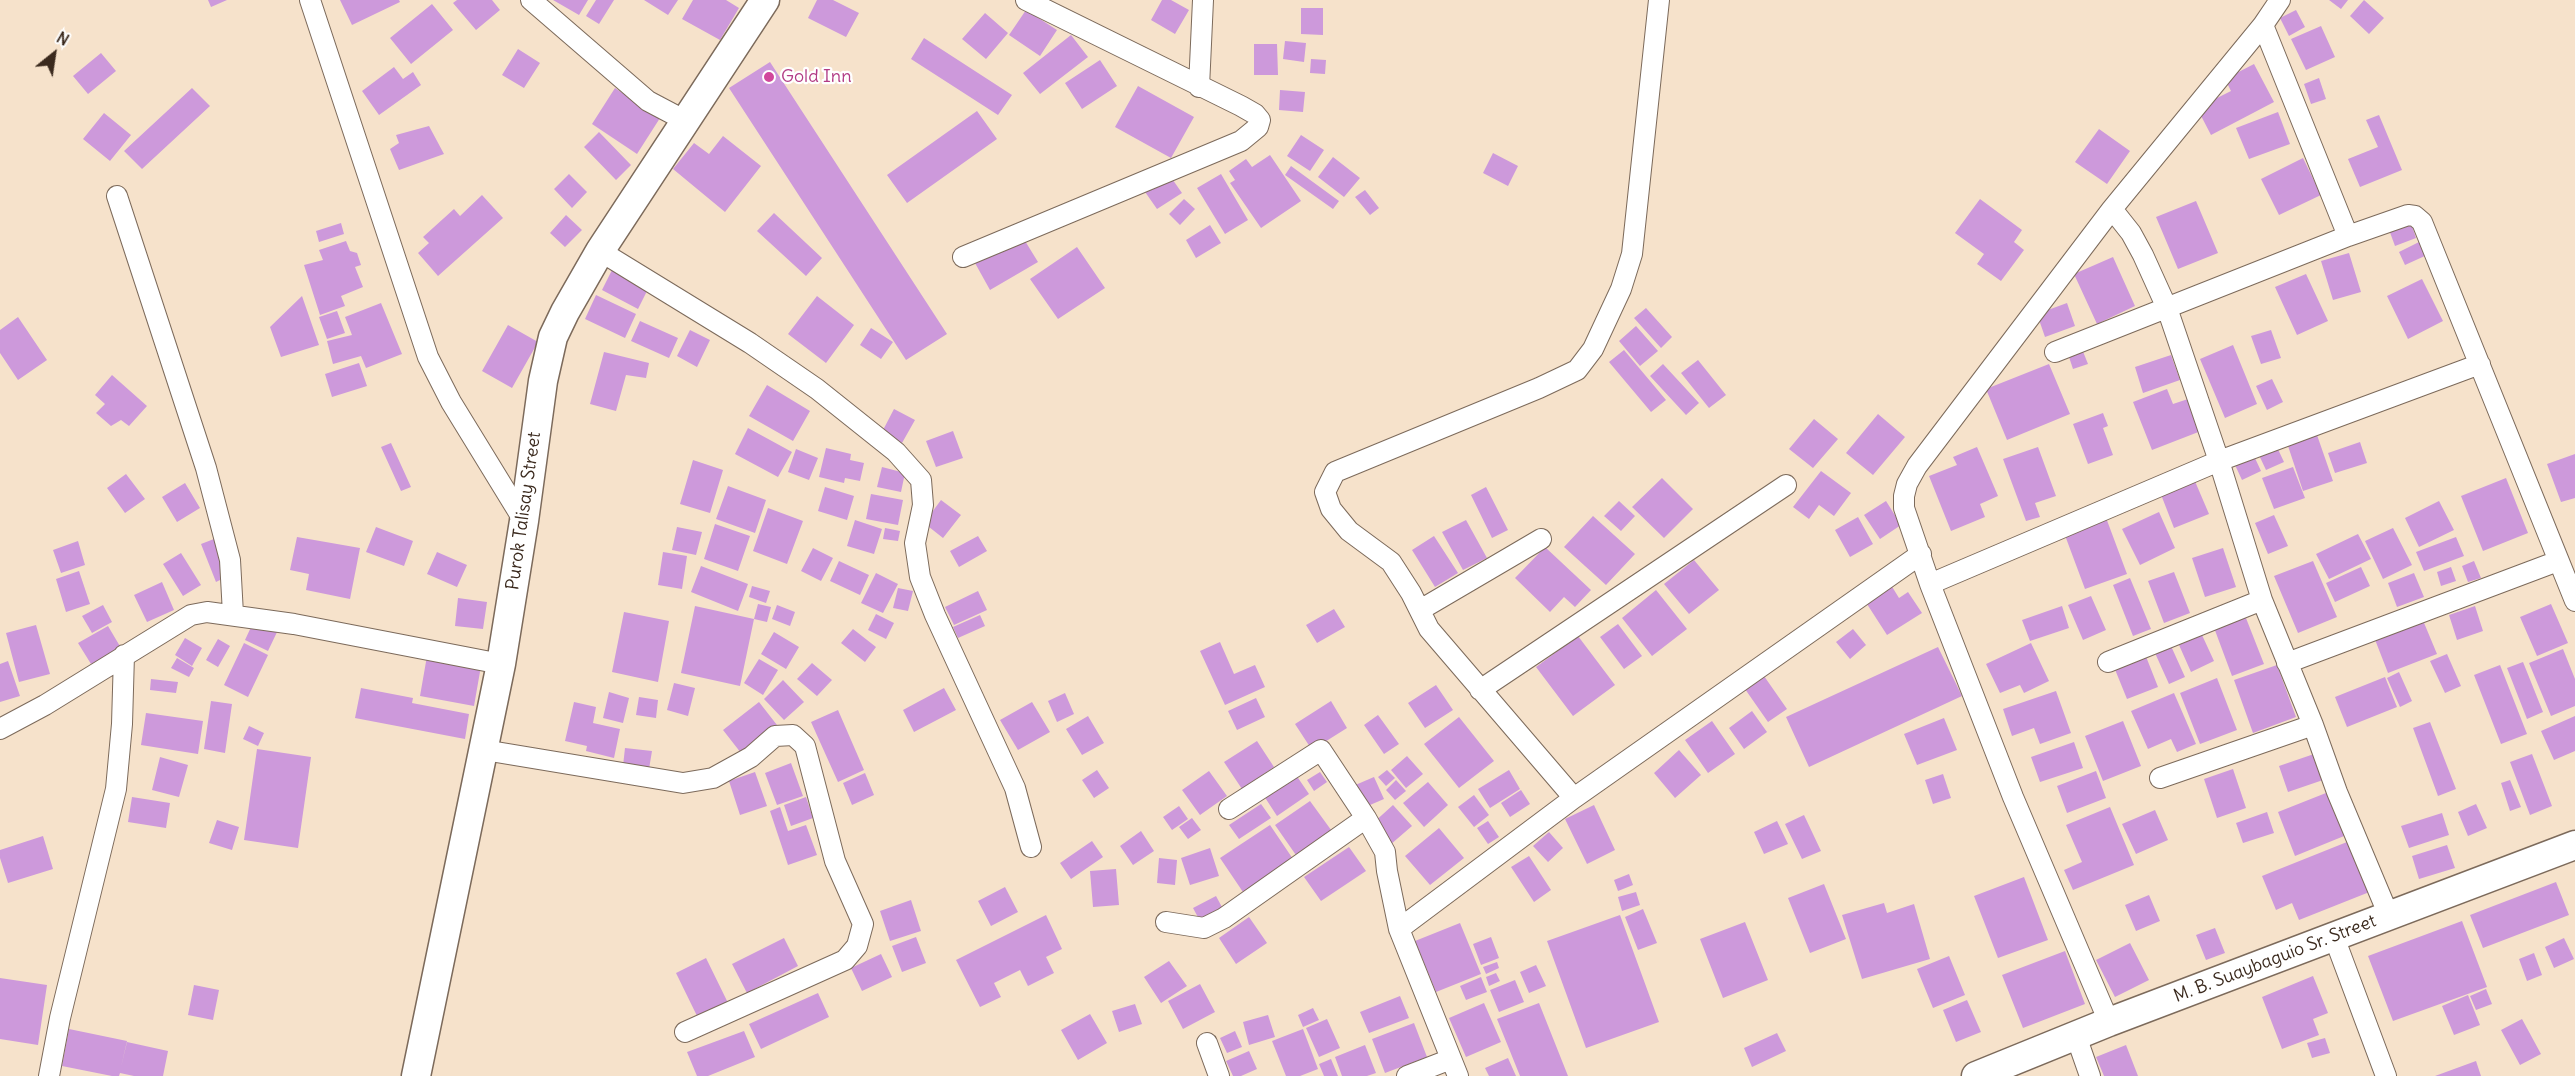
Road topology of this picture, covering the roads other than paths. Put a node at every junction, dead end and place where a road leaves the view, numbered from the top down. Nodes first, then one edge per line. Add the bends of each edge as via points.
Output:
1 (310, 0) edge
2 (765, 0) edge
3 (1026, 0) edge
4 (1203, 0) edge
5 (1659, 0) edge
6 (2280, 0) edge
7 (535, 2) edge
8 (2263, 25) junction
9 (1199, 87) junction
10 (684, 120) junction
11 (117, 196) dead end
12 (2112, 209) junction
13 (2348, 236) junction
14 (600, 251) junction
15 (963, 257) dead end
16 (2167, 308) junction
17 (2055, 352) dead end
18 (2480, 364) junction
19 (2219, 461) junction
20 (1786, 485) dead end
21 (524, 521) junction
22 (1541, 539) dead end
23 (1921, 554) junction
24 (2558, 561) junction
25 (1930, 584) junction
26 (2262, 600) junction
27 (2575, 601) edge
28 (1420, 610) junction
29 (233, 614) junction
30 (124, 655) junction
31 (2108, 662) dead end
32 (2287, 663) junction
33 (501, 664) junction
34 (1480, 690) junction
35 (2313, 725) junction
36 (0, 729) edge
37 (484, 750) junction
38 (2160, 777) dead end
39 (1574, 798) junction
40 (1229, 809) dead end
41 (1366, 818) junction
42 (2575, 845) edge
43 (1031, 847) dead end
44 (2389, 916) junction
45 (1166, 922) dead end
46 (1399, 929) junction
47 (2334, 936) junction
48 (2109, 1022) junction
49 (685, 1032) dead end
50 (2076, 1036) junction
51 (1207, 1043) dead end
52 (1454, 1067) edge
53 (49, 1076) edge
54 (416, 1076) edge
55 (1219, 1076) edge
56 (1407, 1076) edge
57 (1976, 1076) edge
58 (2090, 1076) edge
59 (2386, 1076) edge

1 - 21 street via 428,357
2 - 10 street, Purok Talisay Street
3 - 9 street
4 - 9 street
5 - 28 street via 1632,254 1621,290 1593,349 1577,370 1335,472 1325,492 1331,509 1349,531 1391,562
6 - 8 street
7 - 10 street via 648,101
8 - 12 street
8 - 13 street
9 - 15 street via 1255,114 1260,120 1258,127 1241,141
10 - 14 street, Purok Talisay Street
11 - 29 street via 206,468 230,560
12 - 16 street via 2135,241
12 - 23 street via 1907,484 1904,508
13 - 16 street
13 - 18 street via 2408,215 2422,222
14 - 21 street, Purok Talisay Street via 554,337 543,381
14 - 43 street via 817,389 896,452 921,480 923,505 915,543 920,577 1015,788
16 - 17 street
16 - 19 street
18 - 19 street
18 - 24 street
19 - 25 street
19 - 26 street
20 - 34 street
21 - 33 street, Purok Talisay Street
22 - 28 street
23 - 25 street
23 - 39 street
24 - 27 street
24 - 32 street
25 - 48 street via 2013,797
26 - 31 street
26 - 32 street
28 - 34 street via 1429,629
29 - 30 street via 191,615
29 - 33 street
30 - 36 street
30 - 53 street via 116,789
32 - 35 street
33 - 37 street, Purok Talisay Street
34 - 39 street
35 - 38 street
35 - 44 street
37 - 49 street via 683,783 713,778 751,757 776,736 793,735 805,747 835,861 863,924 857,946 845,960
37 - 54 street, Purok Talisay Street
39 - 46 street
40 - 41 street via 1321,750
41 - 45 street via 1224,918 1204,928
41 - 46 street via 1385,852
42 - 44 street, M. B. Suaybaguio Sr. Street
44 - 47 street, M. B. Suaybaguio Sr. Street
46 - 52 street
47 - 48 street, M. B. Suaybaguio Sr. Street
47 - 59 street
48 - 50 street, M. B. Suaybaguio Sr. Street
50 - 57 street, M. B. Suaybaguio Sr. Street
50 - 58 street
51 - 55 street
52 - 56 street

